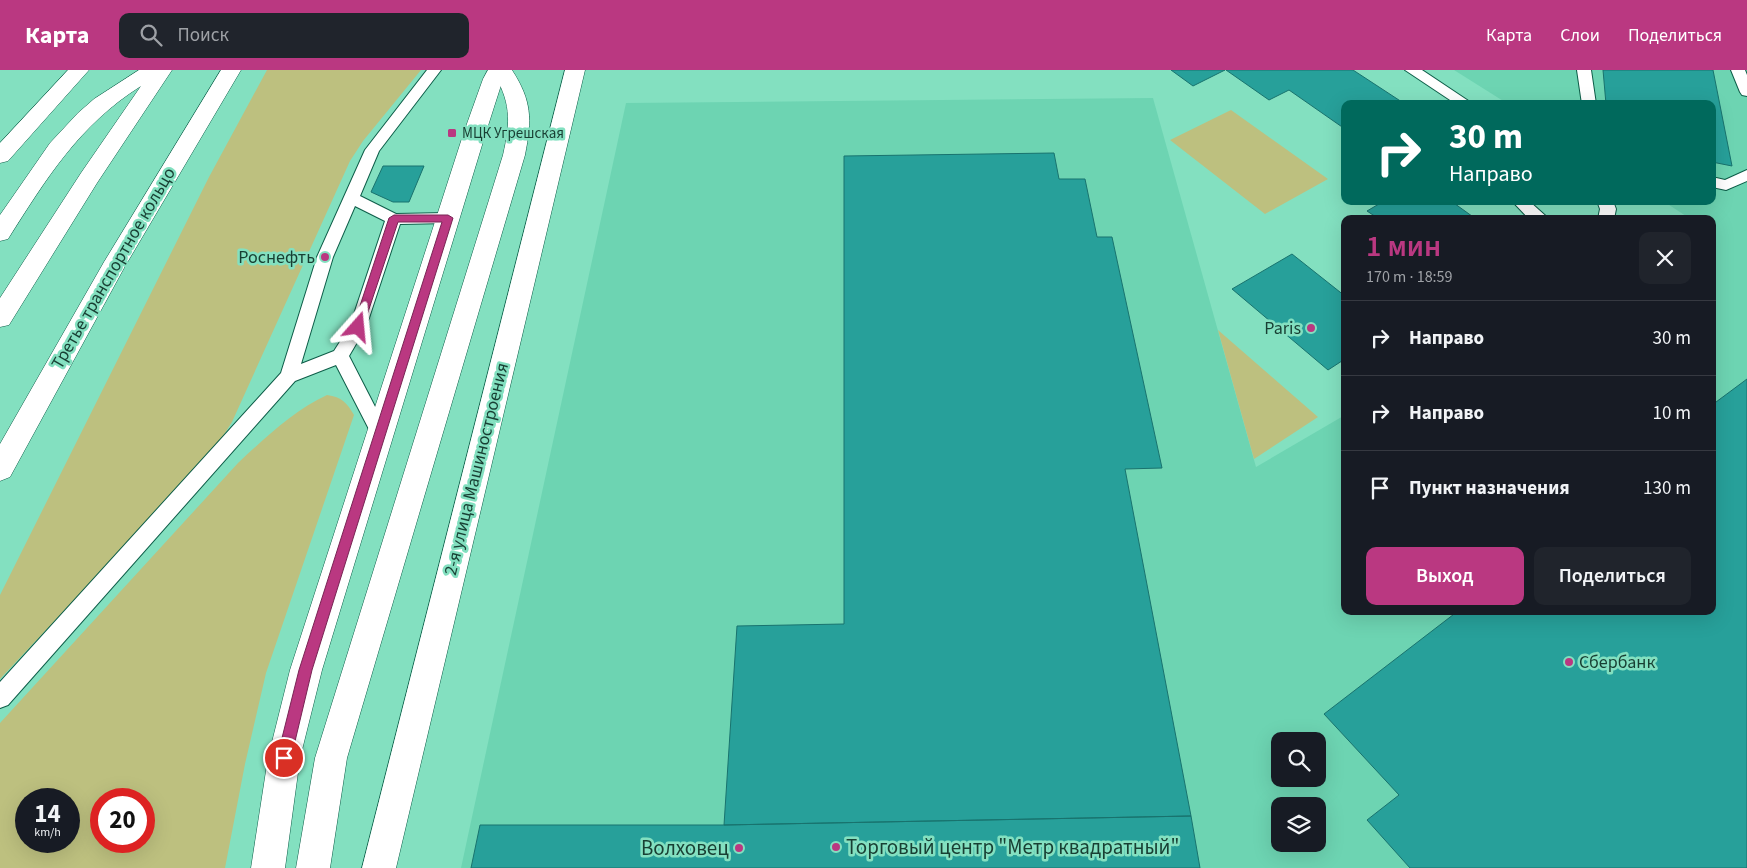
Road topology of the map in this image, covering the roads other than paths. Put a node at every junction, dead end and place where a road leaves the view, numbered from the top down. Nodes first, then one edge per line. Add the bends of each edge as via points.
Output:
1 (79, 70) edge
2 (153, 70) edge
3 (162, 70) edge
4 (231, 70) edge
5 (434, 70) edge
6 (500, 70) edge
7 (575, 70) edge
8 (1412, 70) edge
9 (1584, 70) edge
10 (1738, 70) edge
11 (1747, 92) edge
12 (1460, 100) edge
13 (1588, 100) edge
14 (0, 156) edge
15 (1747, 175) edge
16 (1716, 183) edge
17 (351, 198) junction
18 (1524, 205) edge
19 (1535, 215) edge
20 (394, 218) junction
21 (448, 218) junction
22 (0, 233) edge
23 (0, 318) edge
24 (340, 356) junction
25 (289, 376) junction
26 (380, 434) junction
27 (0, 469) edge
28 (0, 698) edge
29 (268, 868) edge
30 (313, 868) edge
31 (379, 868) edge

1 - 14 main road
2 - 22 main road via 109,98 79,123 40,172
3 - 23 main road
4 - 27 main road, Третье транспортное кольцо via 97,293
5 - 17 lane via 372,150
6 - 21 main road via 482,111
6 - 30 main road via 519,104 520,127 514,155 331,758
7 - 31 main road, 2-я улица Машиностроения
8 - 12 lane
9 - 13 lane
10 - 11 lane
15 - 16 lane via 1726,185
17 - 20 lane
17 - 25 lane via 325,257
18 - 19 lane
20 - 21 lane
20 - 24 lane via 358,327
21 - 26 main road
24 - 25 lane
24 - 26 lane
25 - 28 lane
26 - 29 main road via 306,670 284,758

